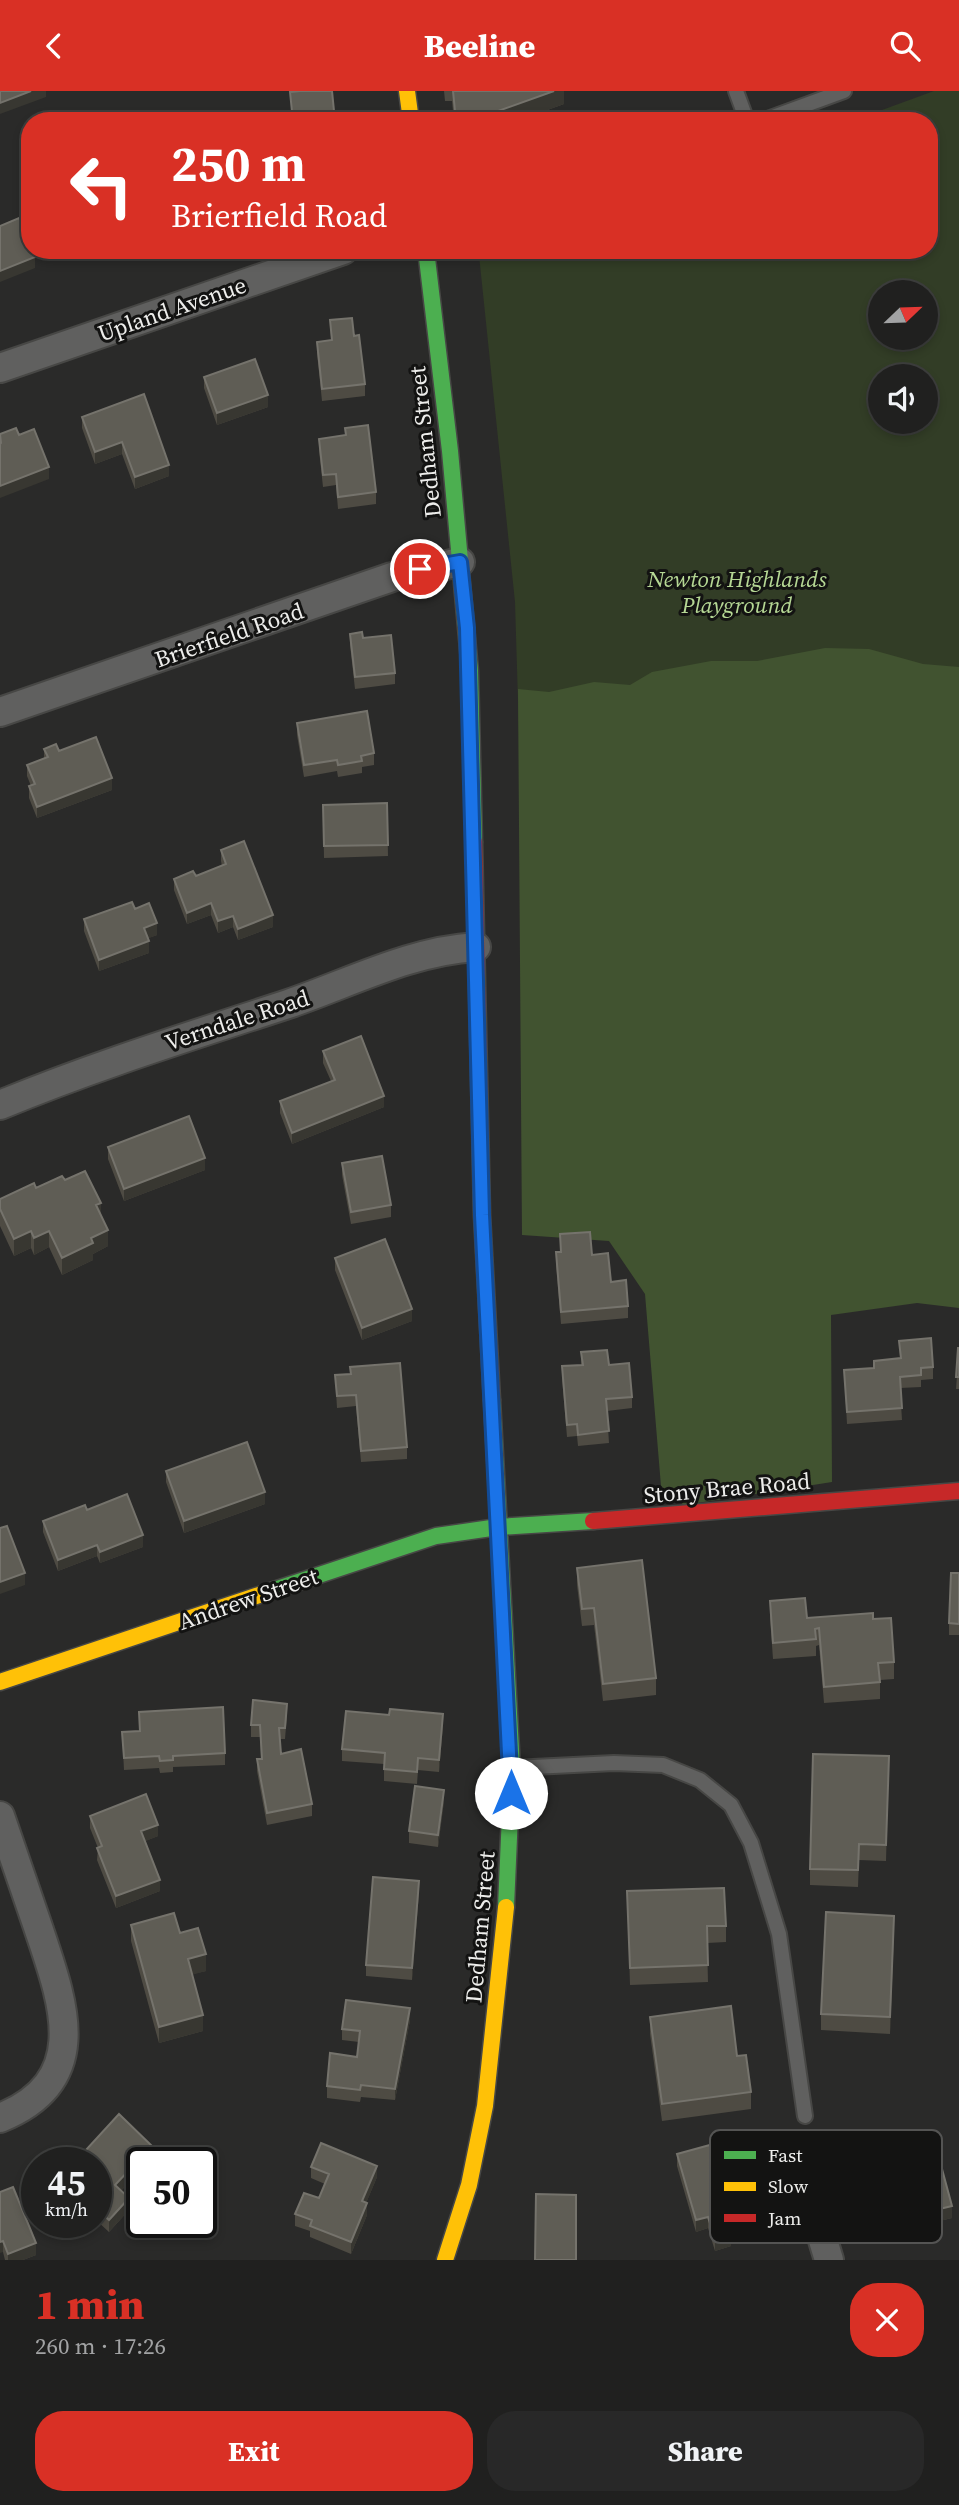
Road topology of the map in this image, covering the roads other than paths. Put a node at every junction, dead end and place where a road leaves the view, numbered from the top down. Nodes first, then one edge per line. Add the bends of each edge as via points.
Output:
1 (407, 91) edge
2 (736, 91) edge
3 (844, 91) edge
4 (410, 112) edge
5 (744, 112) edge
6 (787, 112) edge
7 (317, 259) edge
8 (427, 259) edge
9 (0, 368) edge
10 (460, 562) junction
11 (0, 712) edge
12 (476, 947) junction
13 (0, 1105) edge
14 (959, 1491) edge
15 (498, 1527) junction
16 (0, 1682) edge
17 (512, 1768) junction
18 (0, 1816) edge
19 (805, 2116) dead end
20 (0, 2118) edge
21 (824, 2243) edge
22 (445, 2260) edge
23 (829, 2260) edge

1 - 4 main road
2 - 5 lane
3 - 6 lane
7 - 9 street, Upland Avenue
8 - 10 main road, Dedham Street
10 - 11 street, Brierfield Road via 392,577
10 - 12 main road, Dedham Street via 470,671
12 - 13 street, Verndale Road via 407,960
12 - 15 main road, Dedham Street via 482,1215
14 - 15 main road, Stony Brae Road
15 - 16 main road, Andrew Street via 408,1545
15 - 17 main road, Dedham Street
17 - 19 lane via 663,1765 700,1780 731,1805 751,1843 779,1934
17 - 22 main road, Dedham Street via 505,1922 485,2106 469,2185
18 - 20 street via 57,1983 65,2029 57,2071 46,2089
21 - 23 street

